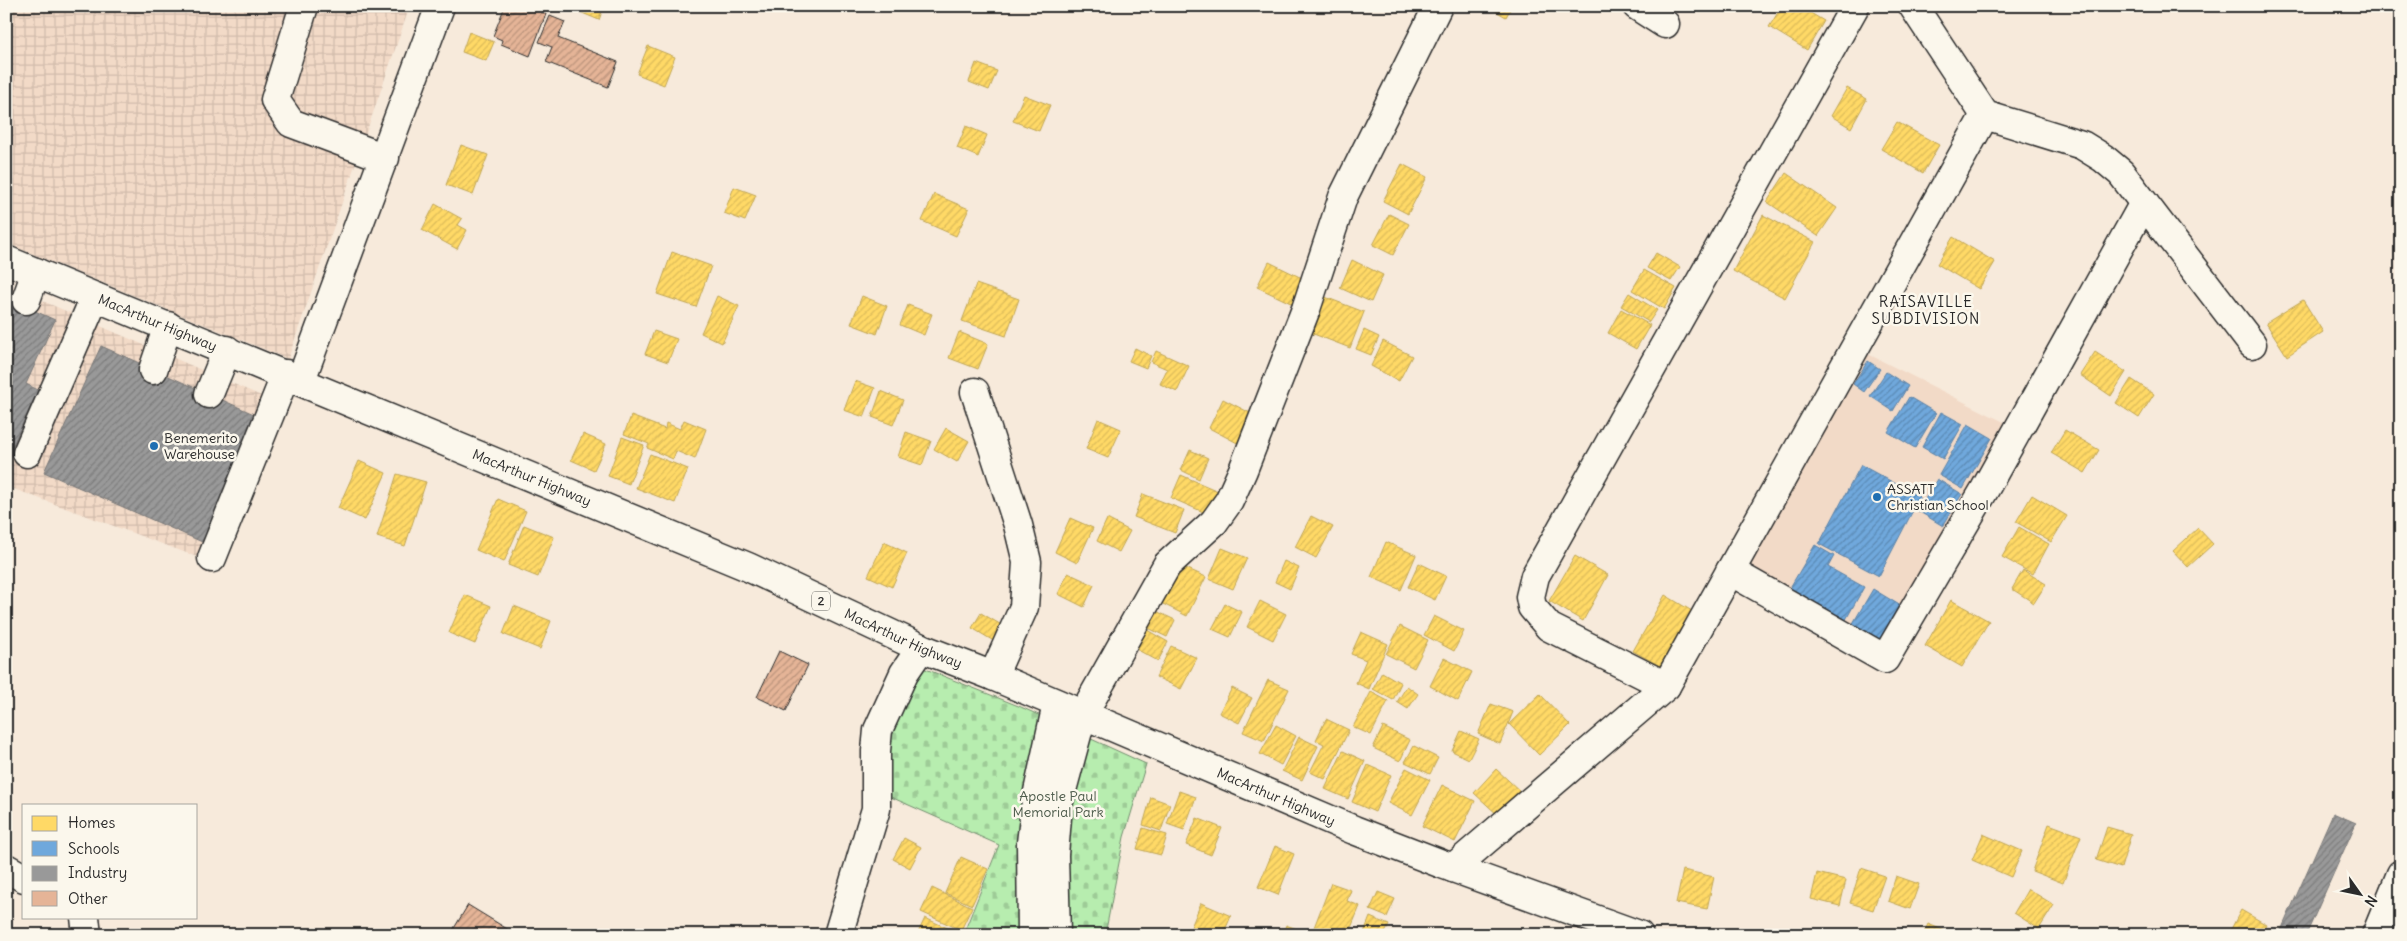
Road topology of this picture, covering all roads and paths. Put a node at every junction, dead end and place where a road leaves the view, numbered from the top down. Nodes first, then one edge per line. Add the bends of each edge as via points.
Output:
1 (304, 6) edge
2 (440, 6) edge
3 (1438, 6) edge
4 (1637, 6) edge
5 (1855, 6) edge
6 (1913, 6) edge
7 (1665, 24) dead end
8 (1985, 116) junction
9 (385, 158) junction
10 (2144, 204) junction
11 (6, 260) edge
12 (36, 272) junction
13 (95, 297) junction
14 (26, 300) dead end
15 (168, 326) junction
16 (2252, 344) dead end
17 (227, 350) junction
18 (154, 370) dead end
19 (293, 377) junction
20 (975, 392) dead end
21 (208, 394) dead end
22 (27, 453) dead end
23 (212, 558) dead end
24 (1730, 571) junction
25 (921, 648) junction
26 (993, 676) junction
27 (1666, 686) junction
28 (1057, 704) junction
29 (1082, 716) junction
30 (1057, 762) junction
31 (1047, 803) junction
32 (6, 868) edge
33 (1453, 868) junction
34 (2401, 874) edge
35 (22, 877) edge
36 (85, 918) edge
37 (87, 935) edge
38 (838, 935) edge
39 (1032, 935) edge
40 (1056, 935) edge
41 (1639, 935) edge
42 (2376, 935) edge

1 - 9 main road via 275,100 291,123
2 - 9 main road
3 - 29 main road via 1343,197 1306,309 1229,501 1214,522 1167,565
4 - 7 main road
5 - 27 main road via 1535,576 1531,589 1532,608 1549,627
6 - 8 main road
8 - 10 main road via 2082,145 2121,173
8 - 24 main road
9 - 19 main road
10 - 16 main road
10 - 24 main road via 1985,489 1885,659
11 - 12 main road, MacArthur Highway / 2
12 - 13 main road, MacArthur Highway / 2
12 - 14 main road
13 - 15 main road, MacArthur Highway / 2
13 - 22 main road
15 - 17 main road, MacArthur Highway / 2
15 - 18 main road
17 - 19 main road, MacArthur Highway / 2
17 - 21 main road
19 - 23 main road
19 - 25 main road, MacArthur Highway / 2 via 748,566
20 - 26 main road via 1027,562 1024,607
24 - 27 main road
25 - 26 main road, MacArthur Highway / 2
25 - 38 main road via 904,673 878,730 876,809
26 - 28 main road, MacArthur Highway / 2
27 - 33 main road
28 - 29 main road, MacArthur Highway / 2
28 - 30 main road
29 - 30 main road
29 - 33 main road, MacArthur Highway / 2
30 - 31 main road
31 - 39 main road via 1031,843
31 - 40 main road via 1054,855
32 - 35 main road
33 - 41 main road, MacArthur Highway / 2
34 - 42 main road
36 - 37 main road

